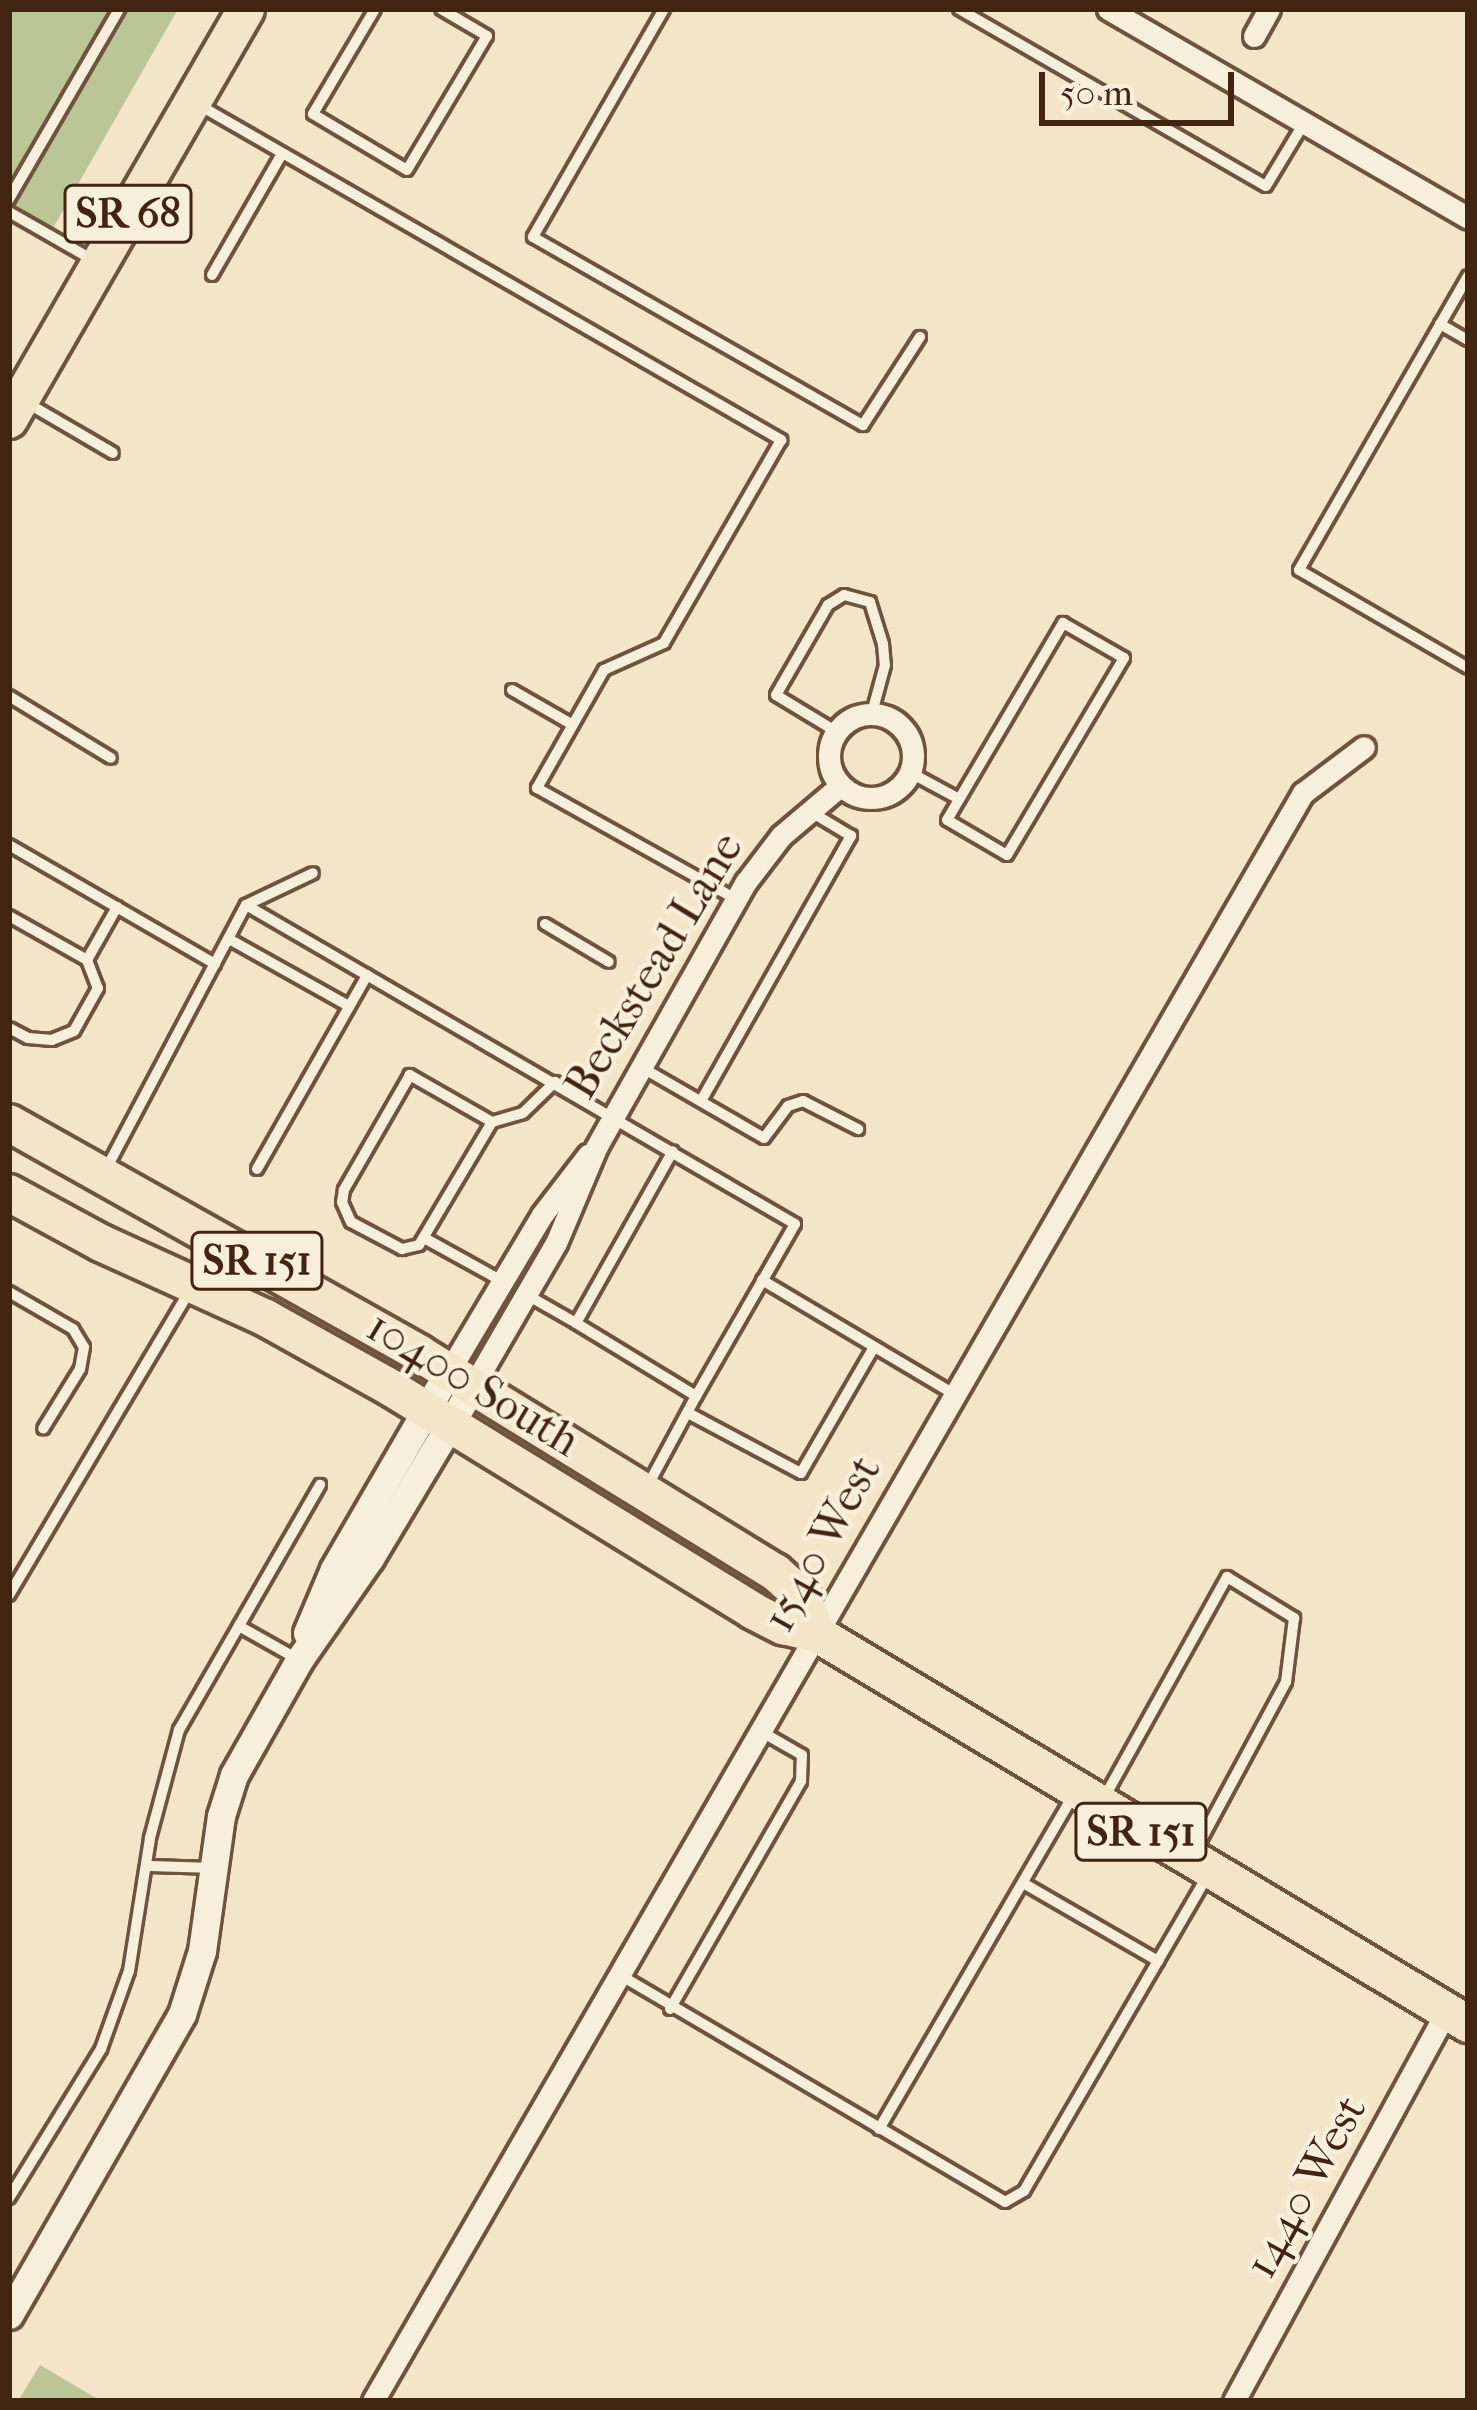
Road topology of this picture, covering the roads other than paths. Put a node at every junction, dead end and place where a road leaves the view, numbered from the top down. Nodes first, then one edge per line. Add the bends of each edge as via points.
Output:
1 (119, 9) edge
2 (375, 9) edge
3 (441, 9) edge
4 (664, 9) edge
5 (959, 9) edge
6 (1108, 9) edge
7 (1269, 9) edge
8 (240, 11) edge
9 (1254, 36) dead end
10 (193, 102) junction
11 (1304, 123) junction
12 (282, 154) junction
13 (9, 164) edge
14 (25, 172) junction
15 (9, 199) edge
16 (9, 212) edge
17 (1468, 218) edge
18 (99, 264) junction
19 (212, 275) dead end
20 (1468, 276) edge
21 (1441, 324) junction
22 (920, 337) dead end
23 (1468, 340) edge
24 (15, 410) edge
25 (113, 453) dead end
26 (1468, 668) edge
27 (512, 689) dead end
28 (9, 696) edge
29 (872, 713) junction
30 (573, 725) junction
31 (837, 732) junction
32 (1364, 747) dead end
33 (111, 758) dead end
34 (911, 773) junction
35 (840, 785) junction
36 (959, 800) junction
37 (808, 811) junction
38 (9, 844) edge
39 (313, 873) dead end
40 (736, 899) junction
41 (246, 905) junction
42 (118, 907) junction
43 (9, 916) edge
44 (544, 924) dead end
45 (229, 939) junction
46 (87, 960) junction
47 (609, 962) dead end
48 (215, 964) junction
49 (367, 975) junction
50 (350, 1006) junction
51 (9, 1028) edge
52 (641, 1067) junction
53 (555, 1082) junction
54 (701, 1101) junction
55 (614, 1115) junction
56 (492, 1122) junction
57 (9, 1123) edge
58 (858, 1129) dead end
59 (597, 1146) junction
60 (673, 1151) junction
61 (257, 1169) dead end
62 (102, 1176) junction
63 (9, 1193) edge
64 (426, 1238) junction
65 (762, 1280) junction
66 (502, 1281) junction
67 (194, 1284) junction
68 (9, 1292) edge
69 (527, 1294) junction
70 (576, 1323) junction
71 (874, 1348) junction
72 (461, 1378) junction
73 (952, 1393) junction
74 (696, 1396) junction
75 (688, 1413) junction
76 (438, 1418) junction
77 (43, 1429) dead end
78 (320, 1486) dead end
79 (645, 1492) junction
80 (9, 1595) edge
81 (239, 1626) junction
82 (817, 1634) junction
83 (298, 1660) junction
84 (762, 1732) junction
85 (1087, 1799) junction
86 (147, 1866) junction
87 (212, 1868) junction
88 (1199, 1868) junction
89 (1023, 1883) junction
90 (1158, 1961) junction
91 (620, 1975) junction
92 (670, 2009) junction
93 (1457, 2017) edge
94 (879, 2129) junction
95 (9, 2198) edge
96 (9, 2314) edge
97 (373, 2401) edge
98 (1234, 2401) edge

1 - 14 lane
2 - 3 lane via 313,114 407,170 487,36
4 - 22 lane via 533,237 863,425
5 - 11 lane via 1266,187
6 - 11 street
7 - 9 street
8 - 10 main road, SR 68
10 - 12 lane
10 - 18 main road, SR 68
11 - 17 street
12 - 19 lane
12 - 30 lane via 781,440 664,644 604,670
13 - 14 lane
14 - 15 lane
16 - 18 lane
18 - 24 main road, SR 68
20 - 21 lane
21 - 23 lane
21 - 26 lane via 1299,570
24 - 25 lane
27 - 30 lane
28 - 33 lane
29 - 31 street
29 - 31 lane via 883,644 870,602 844,595 828,605 776,694
29 - 34 street via 889,717 912,740
30 - 40 lane via 537,788
31 - 35 street via 828,755
32 - 73 street, 1540 West via 1303,793
34 - 35 street via 887,796 854,795
34 - 36 lane
35 - 37 street, Beckstead Lane
36 - 36 lane via 1063,623 1124,658 1007,855 947,820
37 - 40 street, Beckstead Lane via 764,855
37 - 54 lane via 851,836
38 - 42 lane
39 - 41 lane
40 - 52 street, Beckstead Lane
41 - 45 lane
41 - 49 lane
42 - 46 lane
42 - 48 lane
43 - 46 lane
44 - 47 lane
45 - 48 lane
45 - 50 lane
46 - 51 lane via 98,988 74,1031 52,1040
48 - 62 lane
49 - 50 lane
49 - 53 lane
50 - 61 lane
52 - 54 lane
52 - 55 street, Beckstead Lane
53 - 55 lane
53 - 56 lane via 523,1113
54 - 58 lane via 764,1138 788,1106 803,1101
55 - 59 street, Beckstead Lane
55 - 60 lane
56 - 64 lane
56 - 64 lane via 410,1076 399,1094 342,1202 351,1222 392,1246 411,1249
57 - 62 main road, 10400 South / SR 151
59 - 66 street, Beckstead Lane
59 - 69 street, Beckstead Lane
60 - 65 lane via 795,1224
60 - 70 lane
62 - 72 main road, 10400 South / SR 151
63 - 67 main road, 10400 South / SR 151
64 - 66 lane
65 - 71 lane
65 - 74 lane
66 - 72 street, Beckstead Lane
67 - 76 main road, 10400 South / SR 151
67 - 80 lane
68 - 77 lane via 73,1329 85,1346
69 - 70 lane
69 - 72 street, Beckstead Lane
70 - 74 lane
71 - 73 lane
71 - 75 lane via 801,1473
72 - 76 street, Beckstead Lane
72 - 79 main road, 10400 South / SR 151
73 - 82 street, 1540 West
74 - 75 lane
75 - 79 lane
76 - 82 main road, 10400 South / SR 151 via 753,1611
76 - 83 street, Beckstead Lane via 334,1569
78 - 81 lane
79 - 82 main road, 10400 South / SR 151 via 775,1572 802,1596
81 - 83 lane
81 - 86 lane via 179,1730
82 - 84 street, 1540 West
82 - 85 main road, SR 151
83 - 87 street, Beckstead Lane via 234,1775
84 - 91 street, 1540 West
84 - 92 lane via 802,1755 806,1766
85 - 88 main road, SR 151
85 - 88 lane via 1227,1577 1294,1618 1286,1682
85 - 89 lane
86 - 87 lane
86 - 95 lane via 129,1971 101,2049
87 - 96 street, Beckstead Lane via 202,1951 182,2014
88 - 90 lane
88 - 93 main road, SR 151
89 - 90 lane
89 - 94 lane
90 - 94 lane via 1017,2197 1005,2202
91 - 92 lane
91 - 97 street, 1540 West
92 - 94 lane
93 - 98 street, 1440 West

